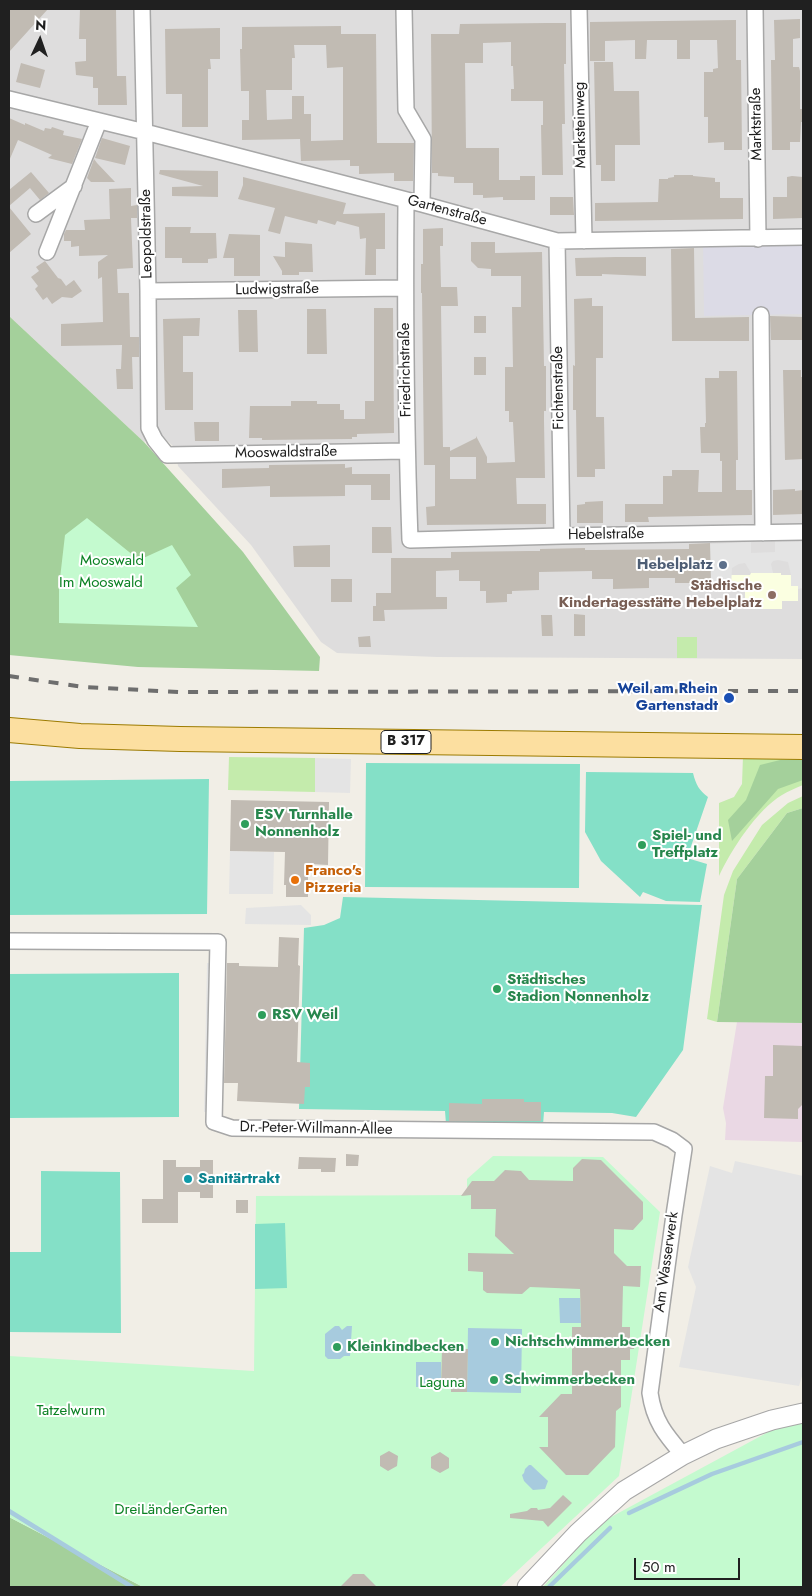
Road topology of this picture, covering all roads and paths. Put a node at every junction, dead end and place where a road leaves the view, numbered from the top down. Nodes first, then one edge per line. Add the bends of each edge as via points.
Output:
1 (142, 9) edge
2 (404, 9) edge
3 (579, 9) edge
4 (755, 9) edge
5 (9, 99) edge
6 (99, 121) junction
7 (145, 132) junction
8 (74, 186) junction
9 (406, 200) junction
10 (422, 204) junction
11 (36, 214) dead end
12 (803, 237) edge
13 (758, 239) junction
14 (557, 241) junction
15 (584, 241) junction
16 (47, 252) dead end
17 (405, 288) junction
18 (148, 291) junction
19 (761, 315) dead end
20 (406, 451) junction
21 (167, 455) joint
22 (803, 532) edge
23 (763, 533) junction
24 (562, 536) junction
25 (410, 540) joint
26 (9, 730) edge
27 (803, 747) edge
28 (9, 941) edge
29 (684, 1149) joint
30 (803, 1413) edge
31 (683, 1456) junction
32 (527, 1587) edge

1 - 7 street, Leopoldstraße
2 - 10 street via 406,110 423,139
3 - 15 street, Marksteinweg
4 - 13 street, Marktstraße
5 - 6 street, Gartenstraße
6 - 7 street, Gartenstraße
6 - 8 street
7 - 9 street, Gartenstraße
7 - 18 street, Leopoldstraße
8 - 11 street
8 - 16 street
9 - 10 street, Gartenstraße
9 - 17 street, Friedrichstraße
10 - 14 street, Gartenstraße
12 - 13 street, Gartenstraße
13 - 15 street, Gartenstraße
14 - 15 street, Gartenstraße
14 - 24 street, Fichtenstraße
17 - 18 street, Ludwigstraße
17 - 20 street, Friedrichstraße
18 - 21 street, Leopoldstraße via 149,428
19 - 23 street
20 - 21 street, Mooswaldstraße
20 - 25 street, Friedrichstraße
22 - 23 street, Hebelstraße
23 - 24 street, Hebelstraße
24 - 25 street, Hebelstraße
26 - 27 main road, B 317 via 180,739
28 - 29 street, Dr.-Peter-Willmann-Allee via 218,942 214,1122 232,1128 654,1132
29 - 31 street, Am Wasserwerk via 650,1392 652,1408 662,1430
30 - 31 street via 716,1439
31 - 32 street via 624,1491 578,1533

